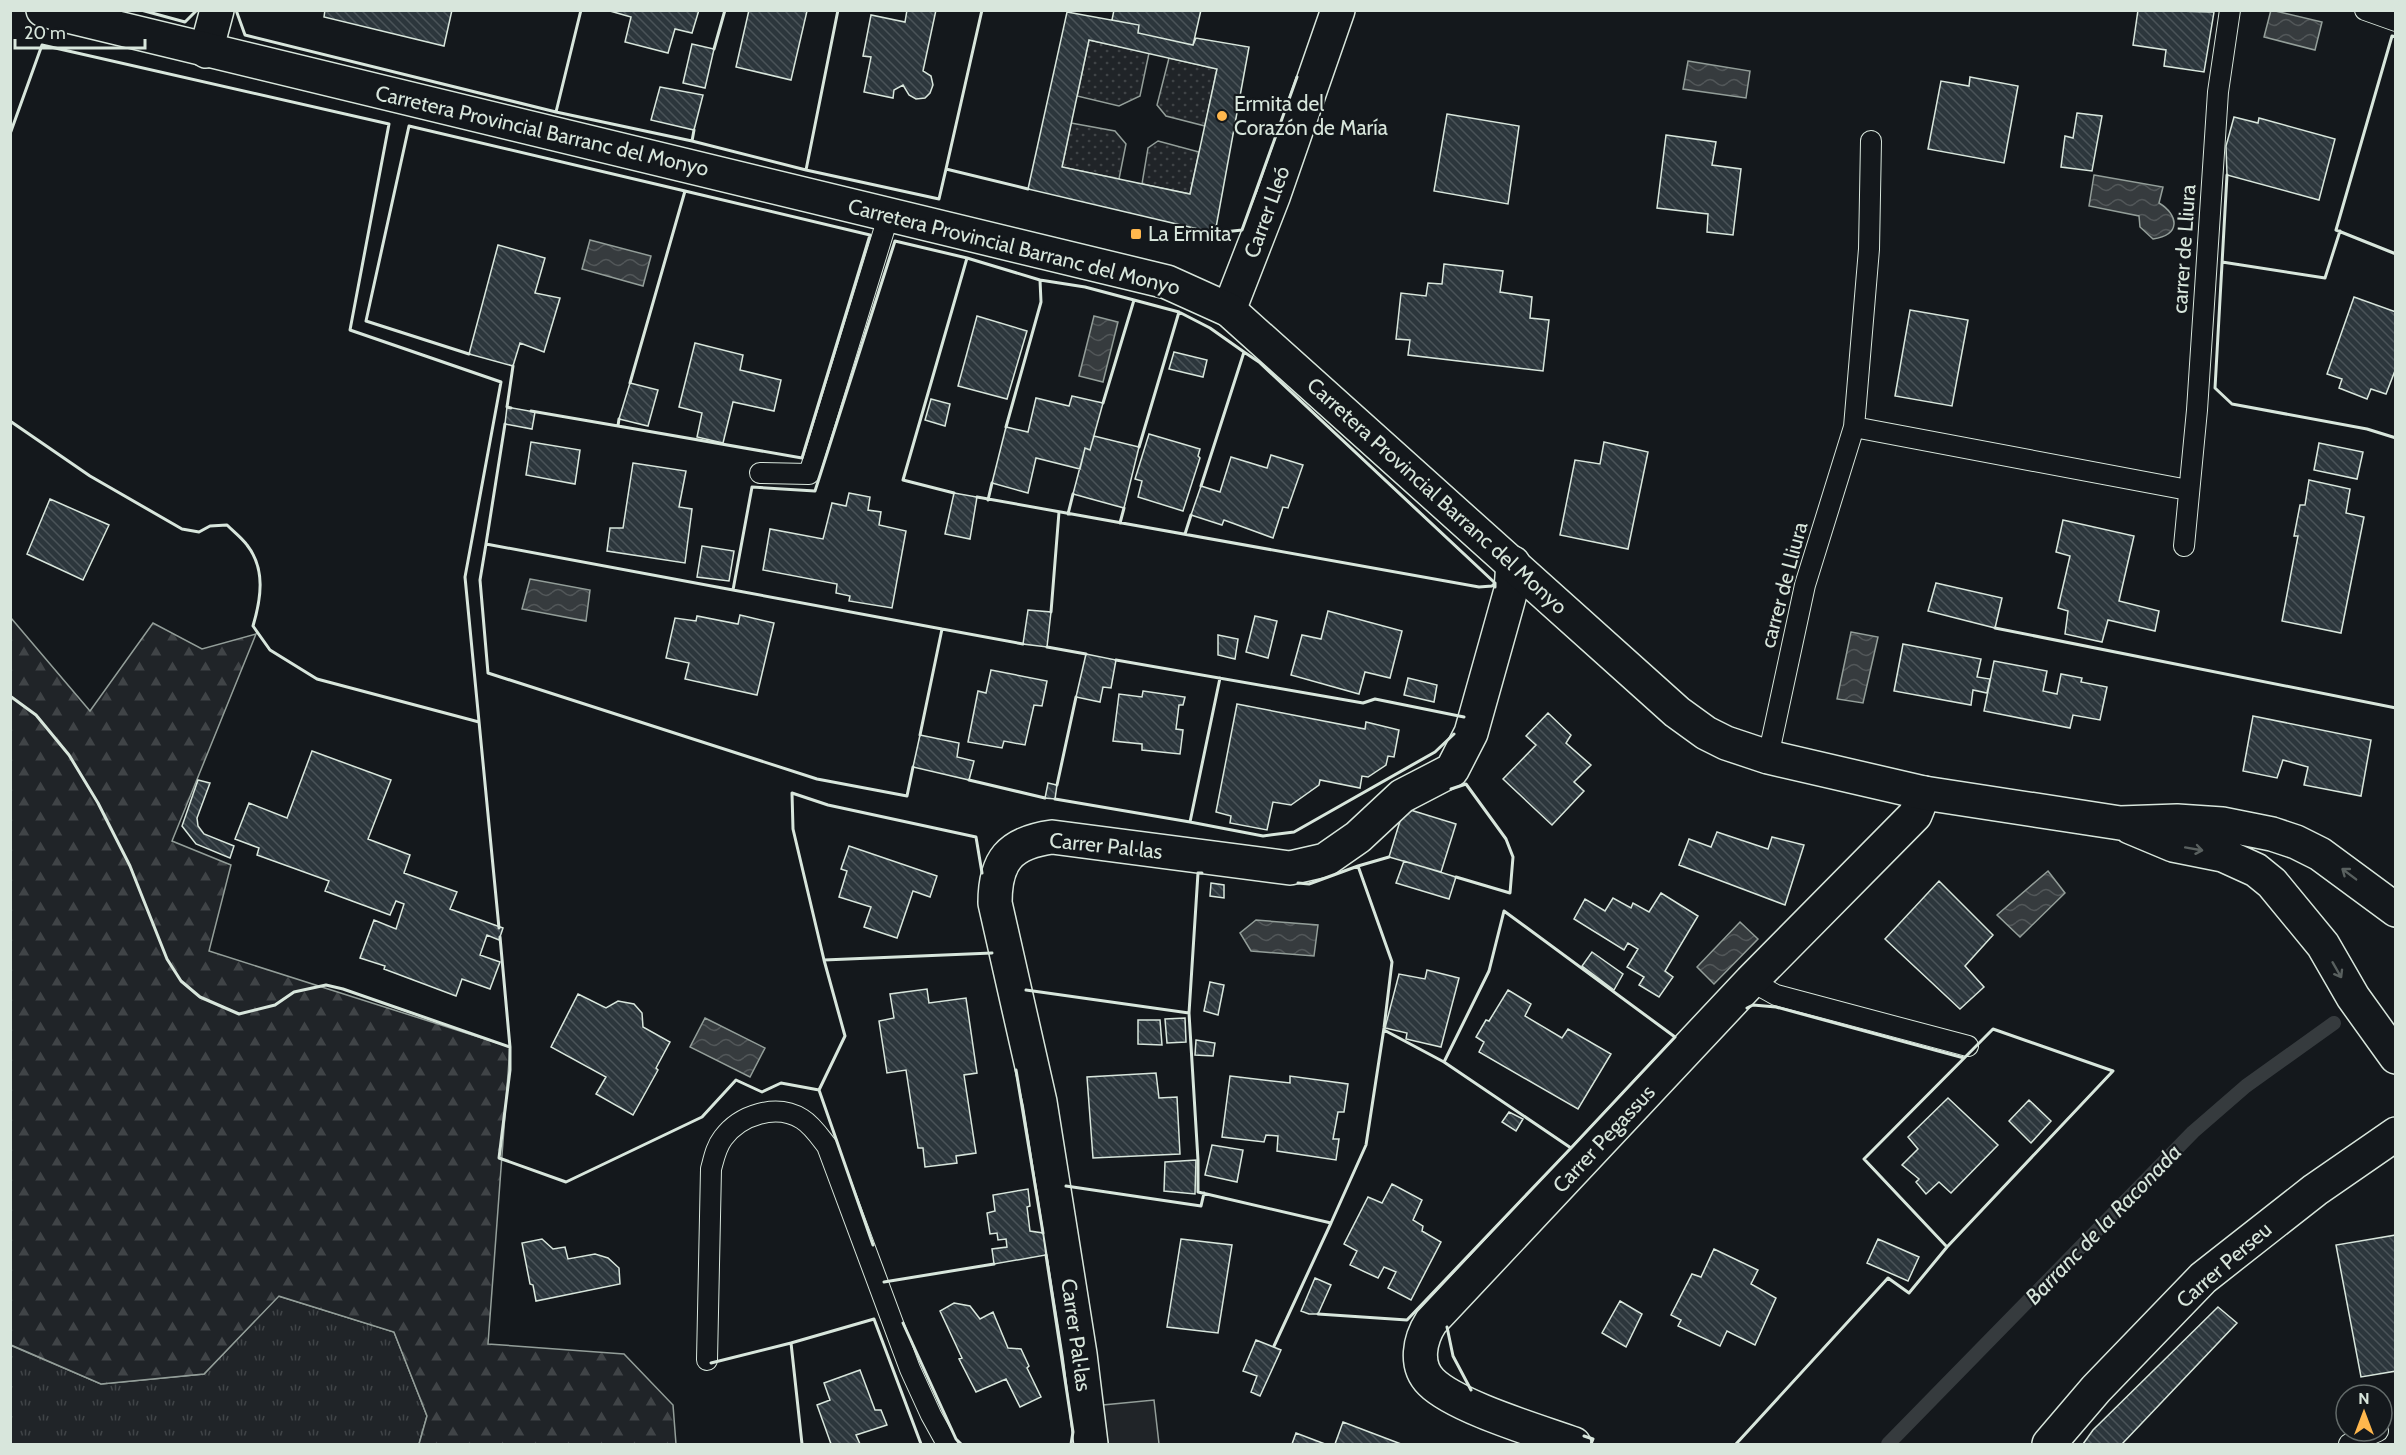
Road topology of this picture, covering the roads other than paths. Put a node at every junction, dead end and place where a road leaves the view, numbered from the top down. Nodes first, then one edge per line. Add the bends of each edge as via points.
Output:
1 (43, 10) edge
2 (217, 10) edge
3 (1338, 10) edge
4 (2230, 10) edge
5 (2365, 10) edge
6 (2396, 21) edge
7 (206, 51) junction
8 (1871, 141) dead end
9 (889, 214) junction
10 (1229, 310) junction
11 (1854, 427) junction
12 (760, 474) dead end
13 (2188, 490) junction
14 (2184, 546) dead end
15 (1513, 563) junction
16 (1768, 757) junction
17 (1924, 792) junction
18 (2120, 823) junction
19 (2396, 910) edge
20 (1751, 981) junction
21 (1968, 1046) dead end
22 (2396, 1056) edge
23 (2396, 1134) edge
24 (707, 1360) dead end
25 (947, 1444) edge
26 (1091, 1444) edge
27 (1574, 1444) edge
28 (2049, 1444) edge

1 - 7 street, Carretera Provincial Barranc del Monyo
2 - 7 street
3 - 10 street, Carrer Lleó
4 - 13 lane, carrer de Lliura via 2218,92 2198,410
5 - 6 lane
7 - 9 street, Carretera Provincial Barranc del Monyo
8 - 11 lane, carrer de Lliura via 1869,249
9 - 10 street, Carretera Provincial Barranc del Monyo via 1167,282
9 - 12 lane via 809,474
10 - 15 street, Carretera Provincial Barranc del Monyo
11 - 13 lane
11 - 16 lane, carrer de Lliura via 1805,585
13 - 14 lane, carrer de Lliura
15 - 16 street, Carretera Provincial Barranc del Monyo via 1677,712 1716,738
15 - 26 street, Carrer Pal·las via 1511,590 1484,689 1458,761 1442,777 1402,796 1359,837 1325,860 1290,868 1052,837 1020,846 1001,866 995,880 995,903 1040,1102
16 - 17 street, Carretera Provincial Barranc del Monyo
17 - 18 street, Carretera Provincial Barranc del Monyo
17 - 20 street, Carrer Pegassus via 1915,815
19 -> 18 street, Carretera Provincial Barranc del Monyo via 2320,854 2272,834 2222,824
18 -> 22 street, Carretera Provincial Barranc del Monyo via 2173,845 2223,855 2256,870 2272,883 2323,945 2353,998
20 - 21 lane via 1776,995
20 - 27 street, Carrer Pegassus via 1431,1322 1424,1335 1420,1355 1431,1382 1490,1413
23 - 28 street, Carrer Perseu via 2315,1190 2203,1278
24 - 25 lane via 711,1168 716,1150 739,1122 765,1112 794,1115 804,1120 827,1146 910,1369

